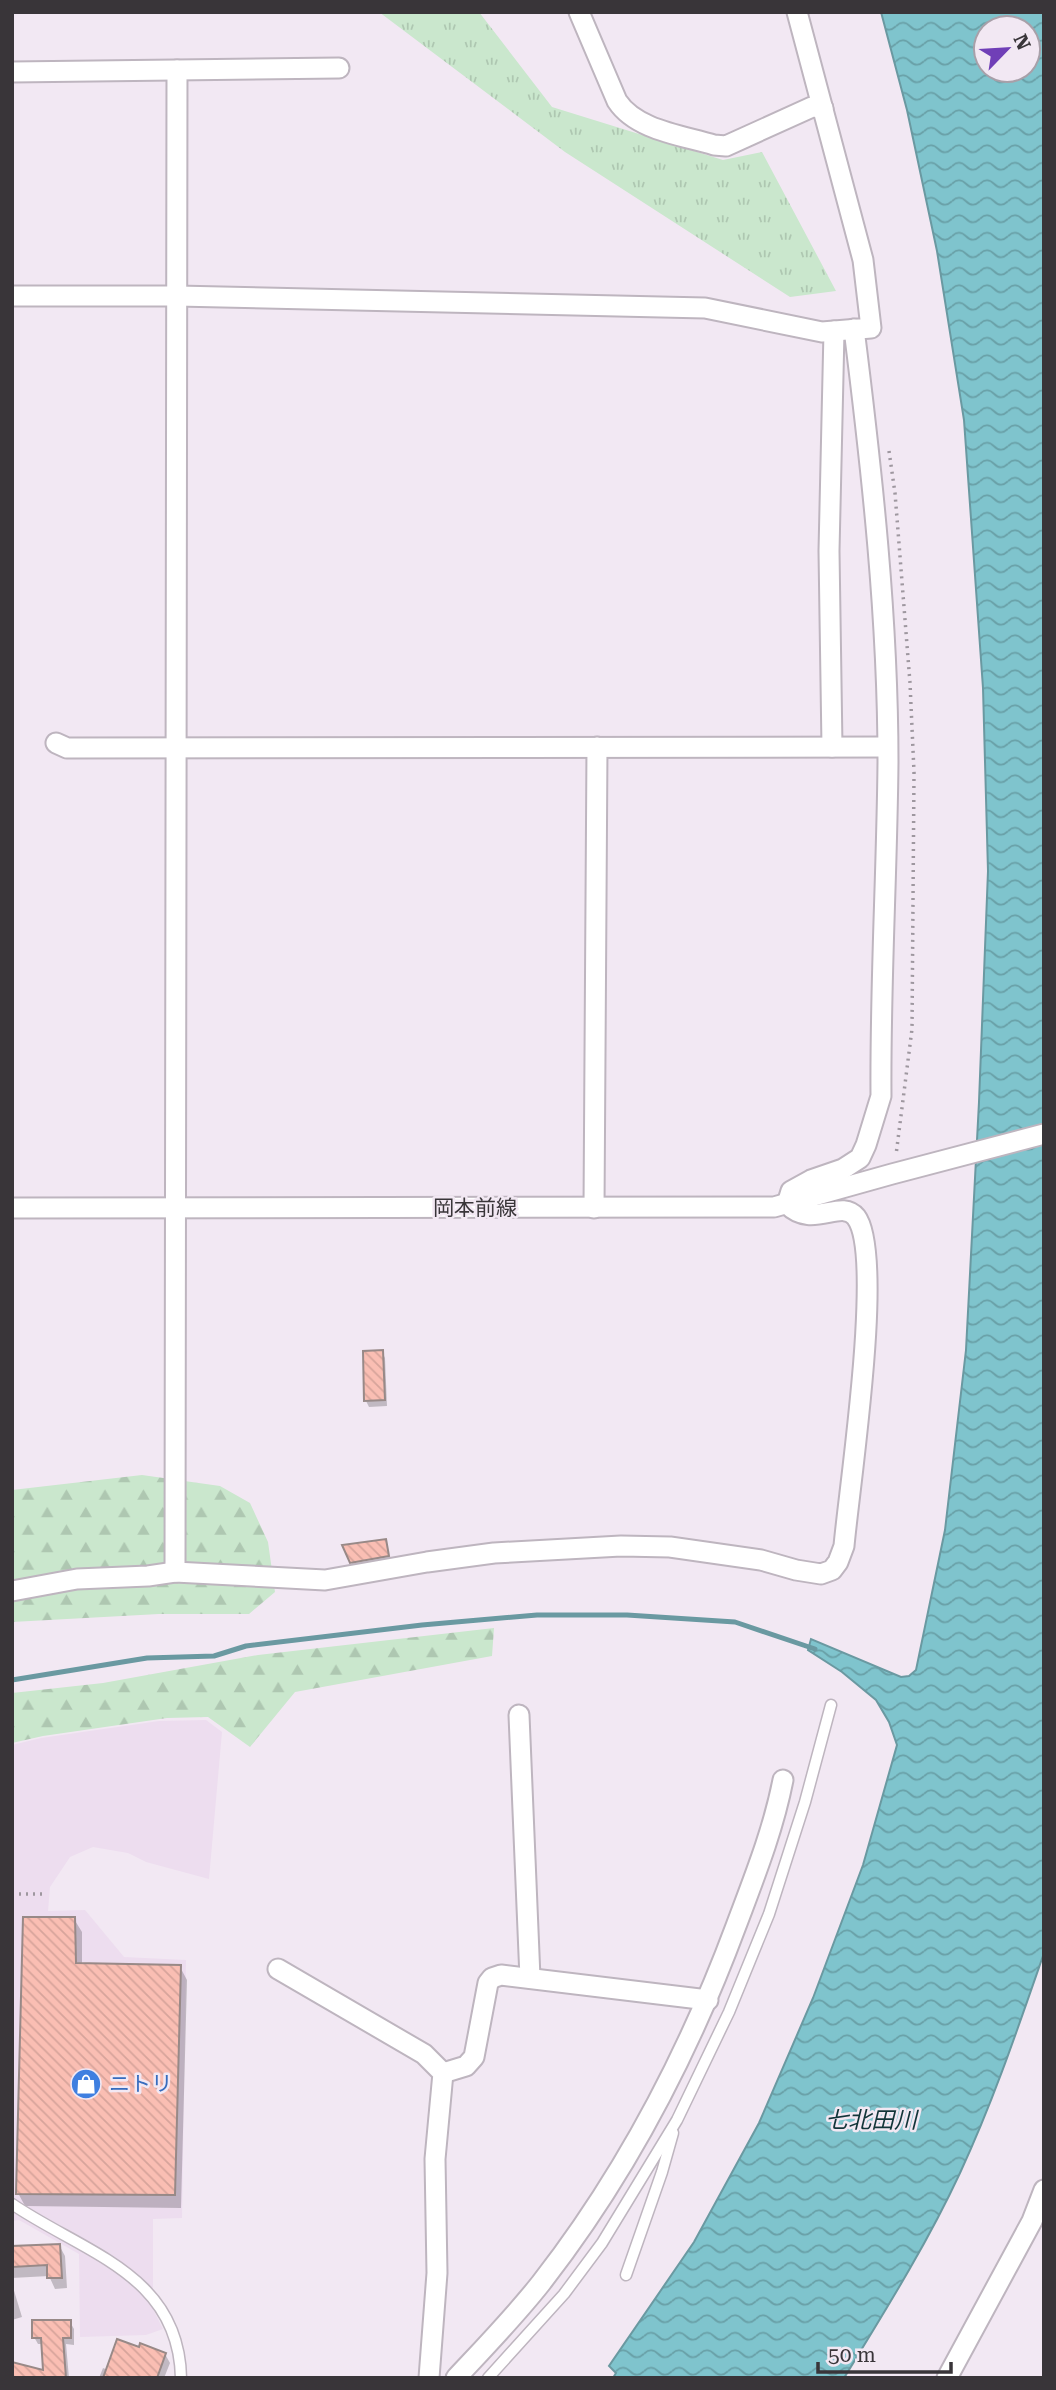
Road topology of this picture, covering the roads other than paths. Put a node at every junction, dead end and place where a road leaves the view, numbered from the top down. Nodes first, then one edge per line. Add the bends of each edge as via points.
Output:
1 (579, 12) edge
2 (797, 12) edge
3 (339, 68) dead end
4 (177, 70) junction
5 (12, 72) edge
6 (823, 108) junction
7 (12, 296) edge
8 (177, 296) junction
9 (844, 330) junction
10 (56, 743) dead end
11 (597, 747) junction
12 (832, 747) junction
13 (887, 747) junction
14 (177, 748) junction
15 (1044, 1135) edge
16 (781, 1206) junction
17 (12, 1208) edge
18 (176, 1208) junction
19 (594, 1208) junction
20 (175, 1572) junction
21 (12, 1591) edge
22 (831, 1705) dead end
23 (519, 1715) dead end
24 (783, 1780) dead end
25 (278, 1969) dead end
26 (530, 1978) junction
27 (708, 2000) junction
28 (443, 2073) junction
29 (677, 2120) junction
30 (1044, 2190) edge
31 (12, 2204) edge
32 (626, 2275) dead end
33 (181, 2378) edge
34 (429, 2378) edge
35 (456, 2378) edge
36 (488, 2378) edge
37 (947, 2378) edge

1 - 6 street via 617,101 639,122 726,146 812,107
2 - 6 street
3 - 4 street
4 - 5 street
4 - 8 street
6 - 9 street via 863,260 871,328
7 - 8 street
8 - 9 street via 705,308 822,332
8 - 14 street
9 - 12 street via 829,551
9 - 13 street via 870,457
10 - 14 street via 67,748
11 - 12 street
11 - 14 street
11 - 19 street
12 - 13 street
13 - 16 street via 881,1096 860,1158 792,1191
14 - 18 street
15 - 16 street
16 - 19 street, 岡本前線
16 - 20 street via 811,1216 850,1212 865,1245 867,1329 844,1546 832,1570 821,1574 683,1549 621,1546 494,1553 325,1580
17 - 18 street, 岡本前線
18 - 19 street, 岡本前線
18 - 20 street
20 - 21 street via 77,1579
22 - 29 lane via 769,1914
23 - 26 street
24 - 27 street via 764,1854
25 - 28 street via 424,2054
26 - 27 street
26 - 28 street via 492,1978 474,2057 466,2066
27 - 35 street via 664,2092 597,2205 541,2284
28 - 34 street via 435,2159 436,2273
29 - 32 lane
29 - 36 lane via 602,2243 564,2294
30 - 37 street via 1032,2221
31 - 33 lane via 129,2273 150,2292 169,2320 181,2356

